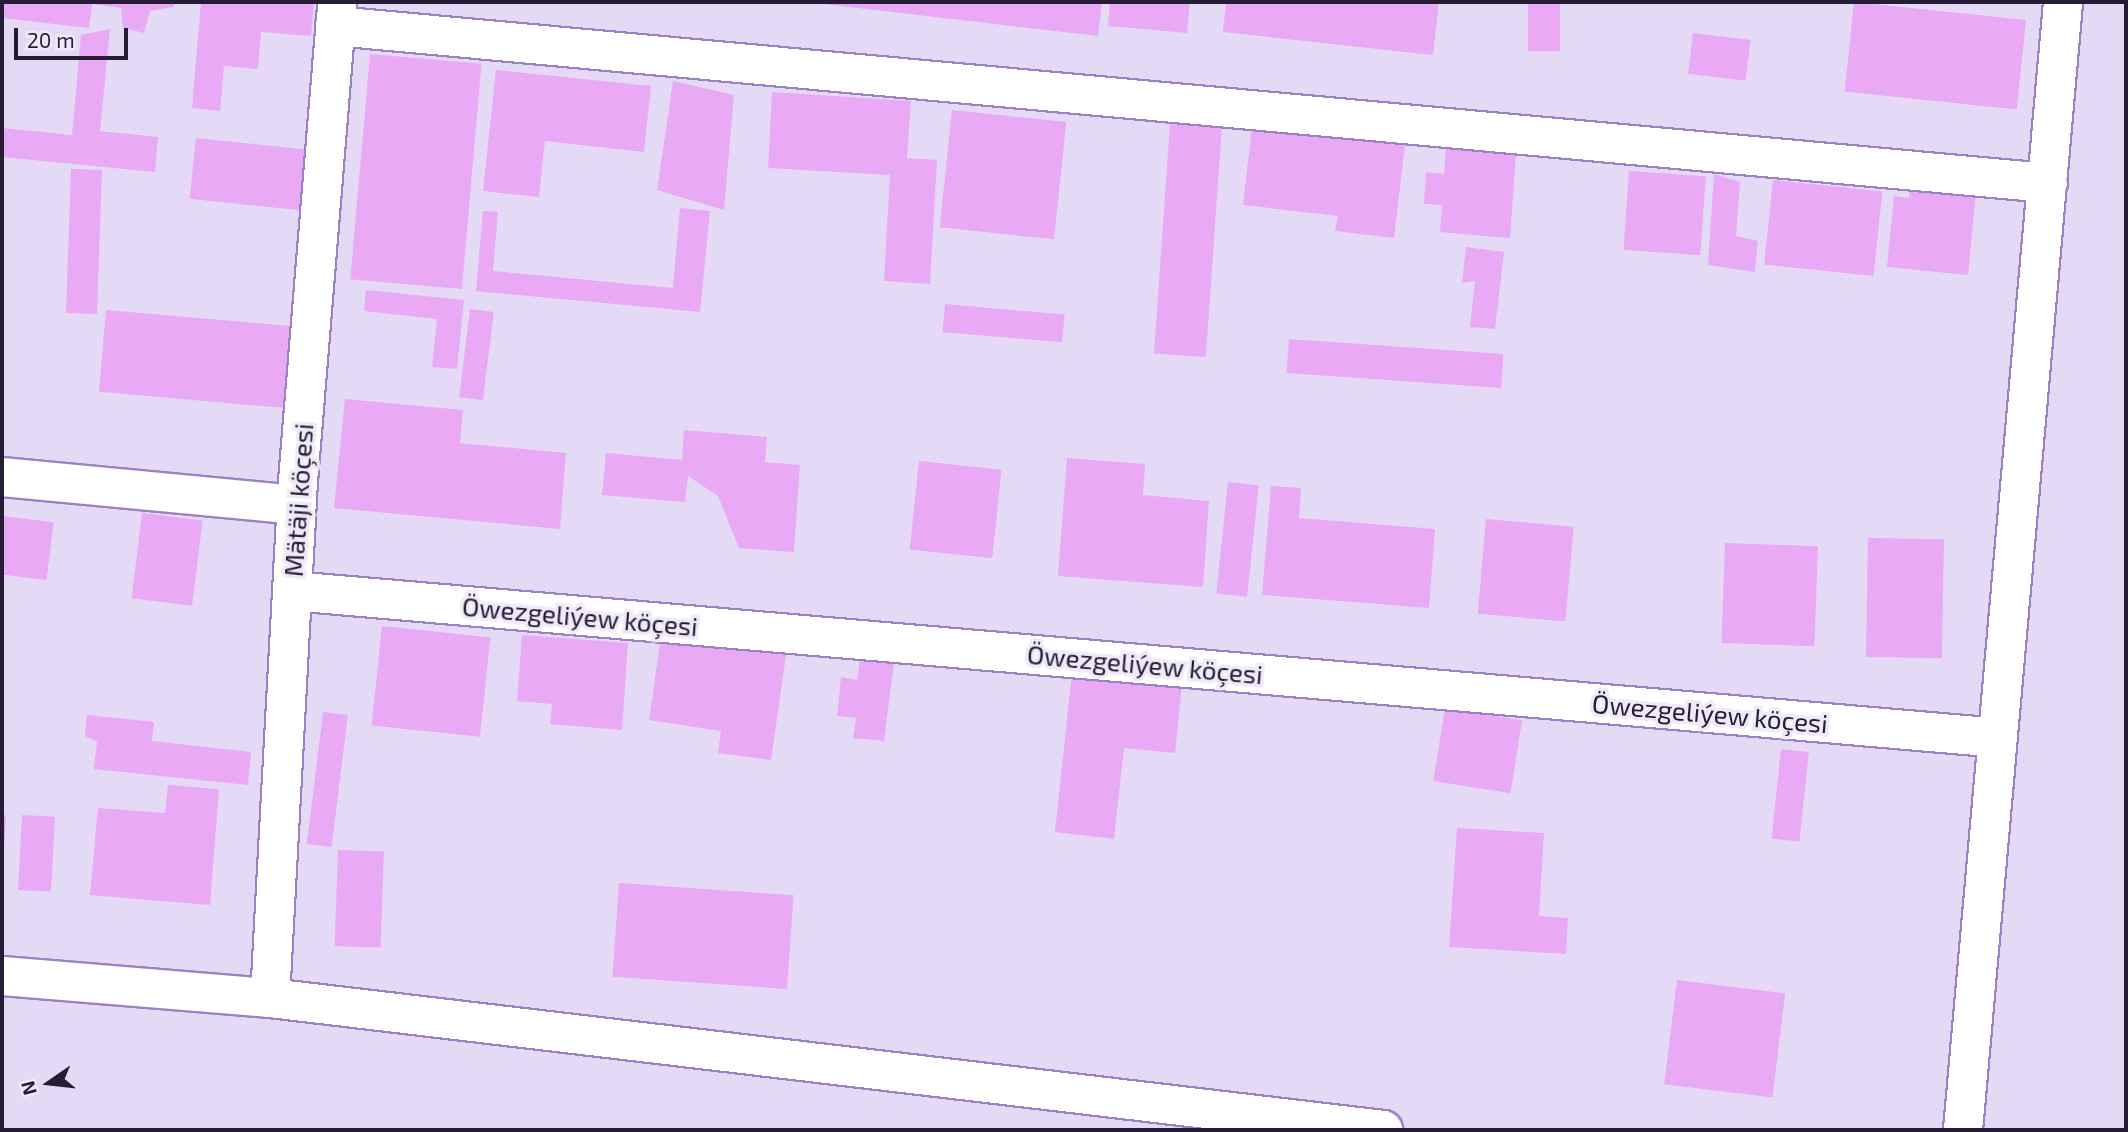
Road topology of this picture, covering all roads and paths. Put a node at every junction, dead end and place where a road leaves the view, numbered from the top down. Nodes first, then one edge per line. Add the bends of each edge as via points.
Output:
1 (2063, 2) edge
2 (336, 14) edge
3 (2048, 183) junction
4 (2, 477) edge
5 (296, 505) junction
6 (292, 591) junction
7 (1998, 738) junction
8 (2, 976) edge
9 (270, 998) junction
10 (1383, 1130) edge
11 (1963, 1130) edge

1 - 3 street
2 - 3 street
2 - 5 street, Mätäji köçesi
3 - 7 street
4 - 5 street
5 - 6 street, Mätäji köçesi
6 - 7 street, Öwezgeliýew köçesi
6 - 9 street, Mätäji köçesi
7 - 11 street
8 - 9 street
9 - 10 street

